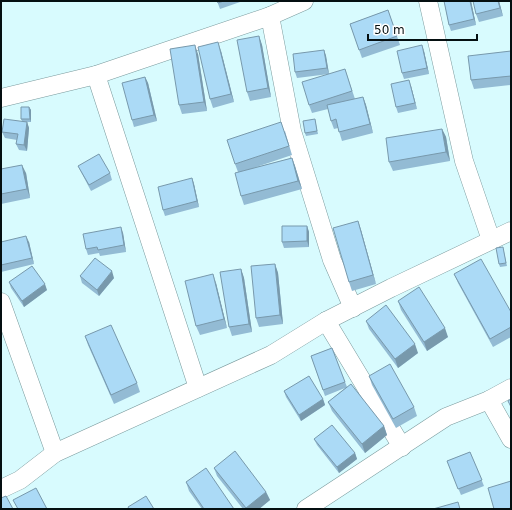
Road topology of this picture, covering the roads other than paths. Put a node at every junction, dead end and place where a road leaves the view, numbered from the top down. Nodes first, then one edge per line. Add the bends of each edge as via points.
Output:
1 (304, 1) edge
2 (428, 1) edge
3 (270, 16) junction
4 (96, 75) junction
5 (1, 98) edge
6 (511, 230) edge
7 (491, 240) junction
8 (1, 302) edge
9 (353, 308) junction
10 (326, 321) junction
11 (198, 388) junction
12 (511, 388) edge
13 (489, 400) junction
14 (511, 439) edge
15 (402, 447) junction
16 (55, 453) junction
17 (1, 489) edge
18 (306, 509) edge

1 - 3 street
2 - 7 street via 464,161
3 - 4 street
3 - 9 street via 292,131 332,260
4 - 5 street
4 - 11 street
6 - 7 street
7 - 9 street
8 - 16 street
9 - 10 street
10 - 11 street via 271,355
10 - 15 street
11 - 16 street
12 - 13 street
13 - 14 street
13 - 15 street via 446,417
15 - 18 street
16 - 17 street via 20,480

